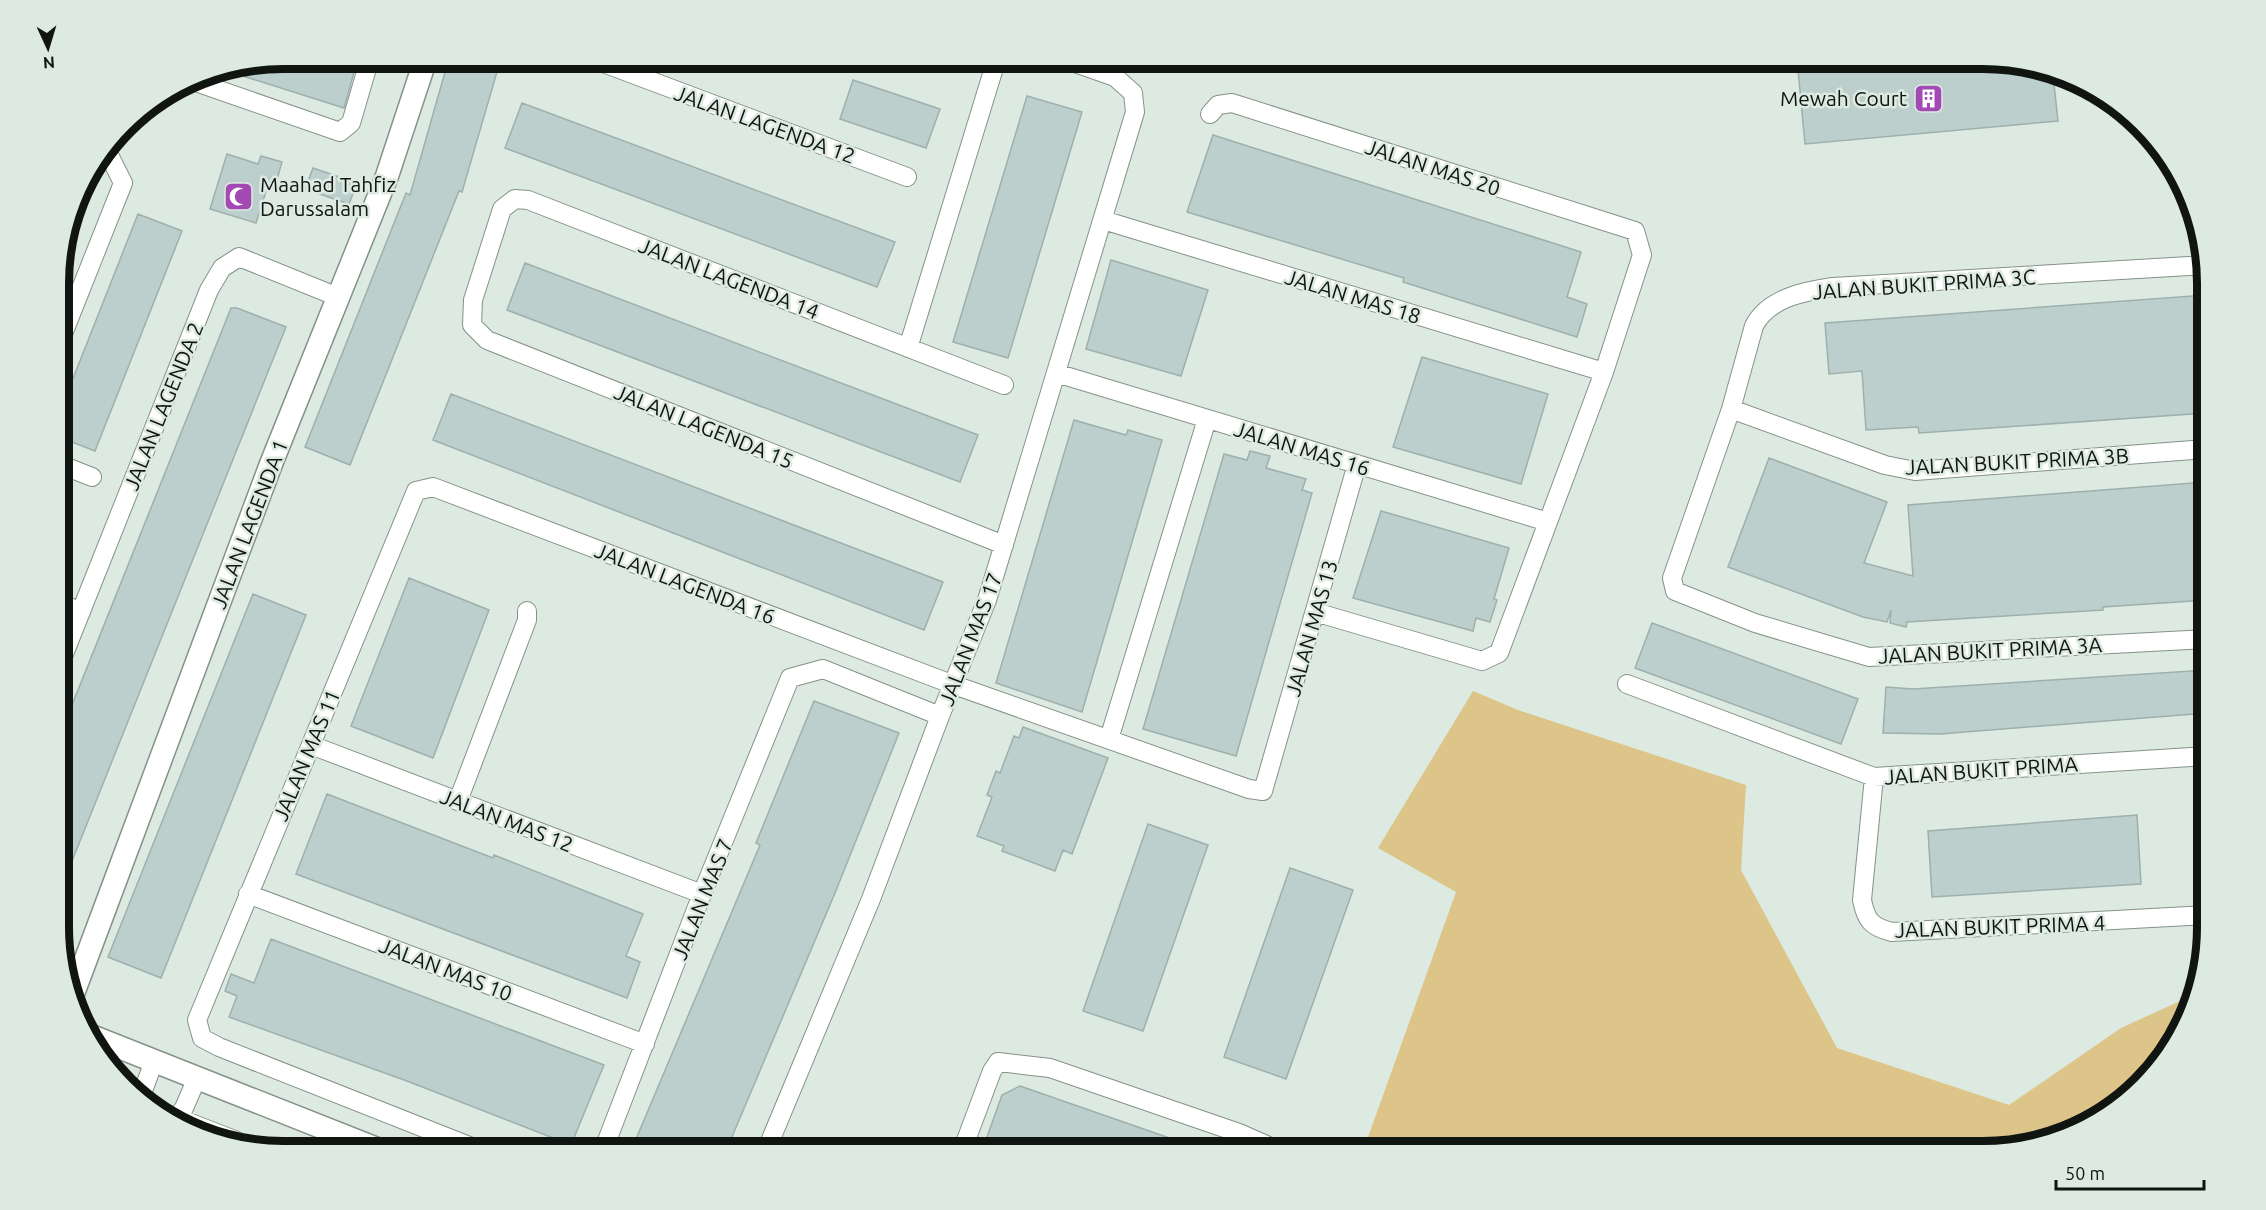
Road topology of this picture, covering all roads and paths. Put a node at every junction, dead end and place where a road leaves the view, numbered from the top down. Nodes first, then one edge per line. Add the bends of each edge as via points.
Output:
1 (367, 69) edge
2 (422, 69) edge
3 (619, 69) edge
4 (994, 69) edge
5 (1092, 69) edge
6 (203, 84) edge
7 (1210, 114) dead end
8 (110, 157) edge
9 (907, 177) dead end
10 (1102, 220) junction
11 (486, 257) joint
12 (2197, 266) edge
13 (338, 297) junction
14 (69, 299) edge
15 (908, 348) junction
16 (1604, 372) junction
17 (1056, 373) junction
18 (1004, 385) dead end
19 (1731, 409) junction
20 (1207, 419) junction
21 (2197, 450) edge
22 (1357, 464) junction
23 (69, 468) edge
24 (92, 477) dead end
25 (416, 490) joint
26 (1548, 522) junction
27 (1004, 545) junction
28 (1675, 591) joint
29 (69, 607) edge
30 (527, 610) dead end
31 (81, 612) junction
32 (1315, 612) junction
33 (2197, 640) edge
34 (69, 642) edge
35 (1627, 684) dead end
36 (954, 685) junction
37 (940, 716) junction
38 (1109, 739) junction
39 (311, 745) junction
40 (2197, 757) edge
41 (1874, 777) junction
42 (1263, 791) joint
43 (458, 801) junction
44 (248, 894) junction
45 (702, 894) junction
46 (2197, 916) edge
47 (77, 984) edge
48 (102, 1040) edge
49 (645, 1044) junction
50 (154, 1061) junction
51 (197, 1078) junction
52 (144, 1089) edge
53 (179, 1114) edge
54 (357, 1141) edge
55 (457, 1141) edge
56 (607, 1141) edge
57 (770, 1141) edge
58 (966, 1141) edge
59 (1257, 1141) edge

1 - 6 street via 351,123 340,132
2 - 13 street, JALAN LAGENDA 1 via 387,176
3 - 9 street, JALAN LAGENDA 12
4 - 15 street
5 - 10 street, JALAN MAS 17 via 1115,77 1133,93 1135,112
7 - 16 street, JALAN MAS 20 via 1218,105 1232,103 1635,231 1642,255
8 - 14 street via 123,183
10 - 16 street, JALAN MAS 18
10 - 17 street, JALAN MAS 17
11 - 15 street, JALAN LAGENDA 14 via 502,208 515,199 528,200
11 - 27 street, JALAN LAGENDA 15 via 473,300 472,326 487,340
12 - 19 street, JALAN BUKIT PRIMA 3C via 1801,292 1759,317
13 - 31 street, JALAN LAGENDA 2 via 239,257 222,268 209,290
13 - 47 street, JALAN LAGENDA 1 via 271,464
15 - 18 street, JALAN LAGENDA 14
16 - 26 street
17 - 20 street, JALAN MAS 16
17 - 27 street, JALAN MAS 17
19 - 21 street, JALAN BUKIT PRIMA 3B via 1885,465 1915,471
19 - 28 street, JALAN BUKIT PRIMA 3C via 1672,578
20 - 22 street, JALAN MAS 16
20 - 38 street
22 - 26 street, JALAN MAS 16
22 - 32 street, JALAN MAS 13
23 - 24 street
25 - 36 street, JALAN LAGENDA 16 via 433,487
25 - 39 street, JALAN MAS 11
26 - 32 street via 1499,653 1482,661
27 - 36 street, JALAN MAS 17
28 - 33 street, JALAN BUKIT PRIMA 3A via 1755,623 1869,657
29 - 31 street
30 - 43 street via 527,620
31 - 34 street, JALAN LAGENDA 2
32 - 42 street, JALAN MAS 13
35 - 41 street, JALAN BUKIT PRIMA
36 - 37 street, JALAN MAS 17
36 - 38 street, JALAN LAGENDA 16
37 - 45 street, JALAN MAS 7 via 823,669 790,678
37 - 57 street, JALAN MAS 17 via 871,898
38 - 42 street, JALAN LAGENDA 16
39 - 43 street, JALAN MAS 12
39 - 44 street, JALAN MAS 11
40 - 41 street, JALAN BUKIT PRIMA
41 - 46 street, JALAN BUKIT PRIMA 4 via 1862,900 1866,917 1875,928 1892,932
43 - 45 street, JALAN MAS 12
44 - 49 street, JALAN MAS 10
44 - 55 street, JALAN MAS 11 via 197,1020 202,1038
45 - 49 street, JALAN MAS 7
48 - 50 street
49 - 56 street, JALAN MAS 7
50 - 51 street
50 - 52 street
51 - 53 street
51 - 54 street
58 - 59 street via 998,1062 1050,1068

